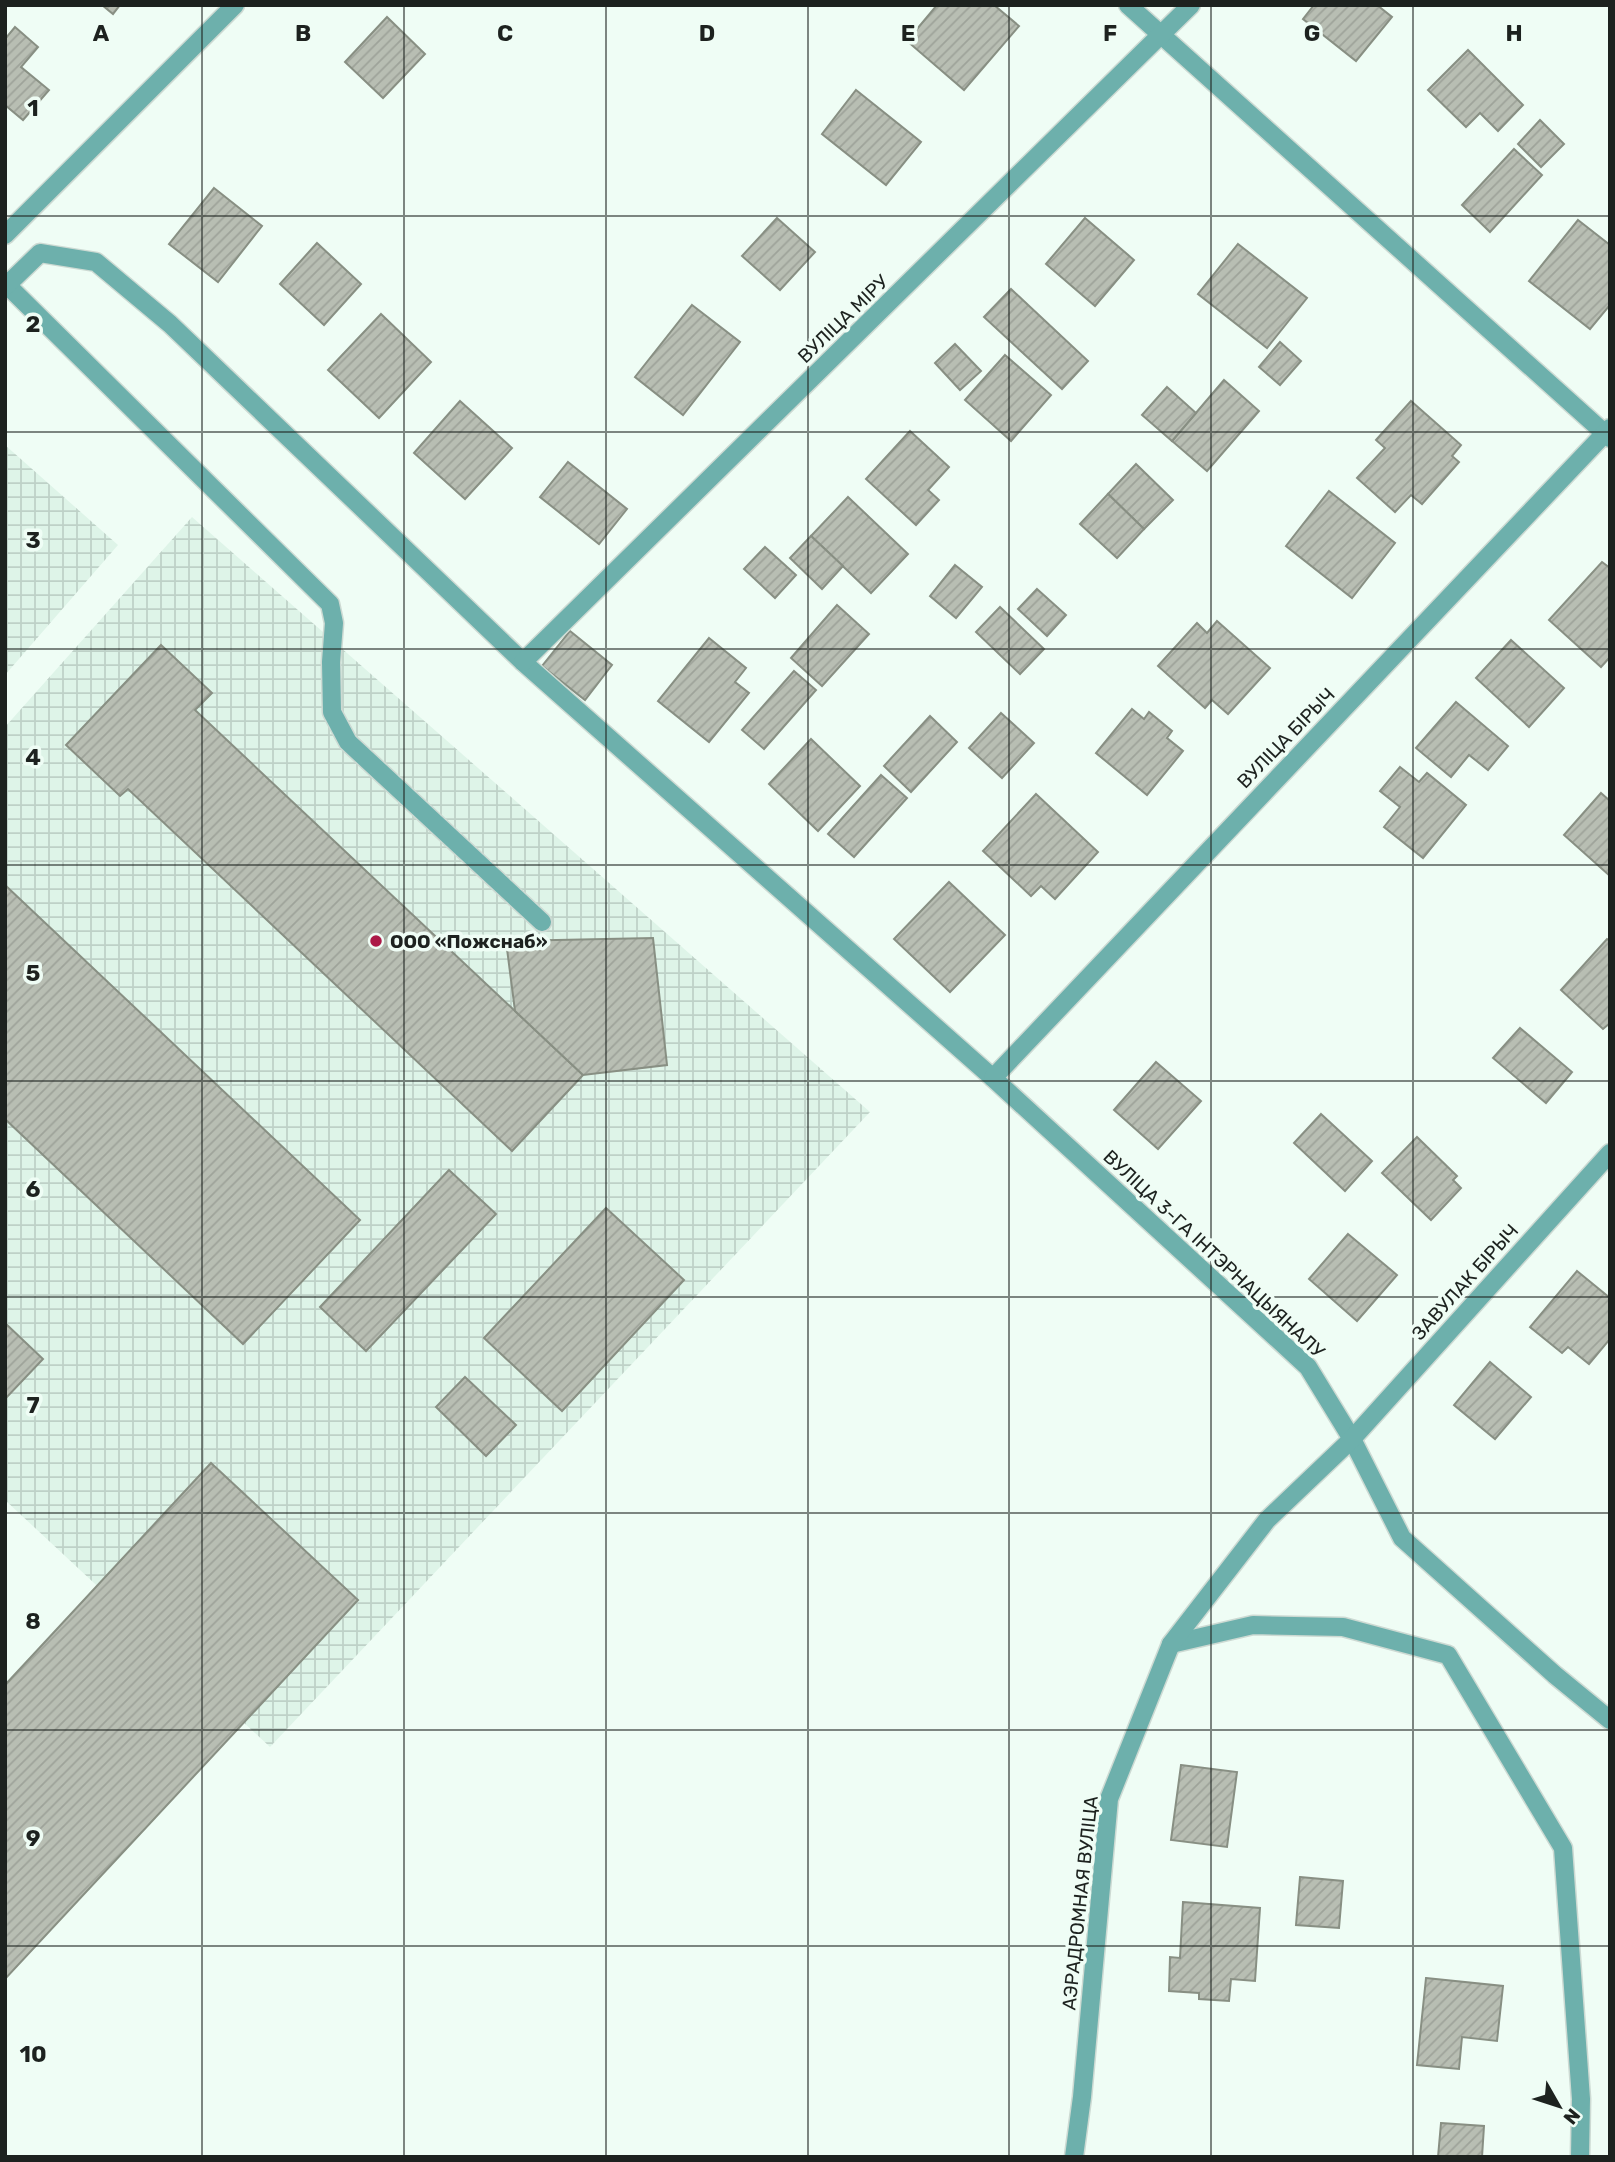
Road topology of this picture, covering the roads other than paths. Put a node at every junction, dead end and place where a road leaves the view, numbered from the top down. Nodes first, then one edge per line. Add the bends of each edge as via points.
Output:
1 (235, 5) edge
2 (1128, 5) edge
3 (1191, 5) edge
4 (1162, 36) junction
5 (5, 235) edge
6 (6, 284) edge
7 (1608, 433) edge
8 (523, 662) junction
9 (542, 922) dead end
10 (993, 1078) junction
11 (1610, 1153) edge
12 (1352, 1438) junction
13 (1171, 1644) junction
14 (1610, 1720) edge
15 (1074, 2157) edge
16 (1580, 2157) edge

1 - 5 street
2 - 4 street
3 - 4 street, ВУЛІЦА МІРУ
4 - 7 street
4 - 8 street, ВУЛІЦА МІРУ
6 - 8 street, ВУЛІЦА 3-ГА ІНТЭРНАЦЫЯНАЛУ via 40,253 96,262 170,324
6 - 9 street via 330,604 334,623 332,712 348,742
7 - 10 street, ВУЛІЦА БІРЫЧ
8 - 10 street, ВУЛІЦА 3-ГА ІНТЭРНАЦЫЯНАЛУ
10 - 12 street, ВУЛІЦА 3-ГА ІНТЭРНАЦЫЯНАЛУ via 1308,1367
11 - 12 street, ЗАВУЛАК БІРЫЧ
12 - 13 street, АЭРАДРОМНАЯ ВУЛІЦА via 1266,1520
12 - 14 street, ВУЛІЦА 3-ГА ІНТЭРНАЦЫЯНАЛУ via 1402,1538
13 - 15 street, АЭРАДРОМНАЯ ВУЛІЦА via 1109,1799
13 - 16 street via 1252,1625 1343,1627 1448,1655 1563,1848 1581,2099

